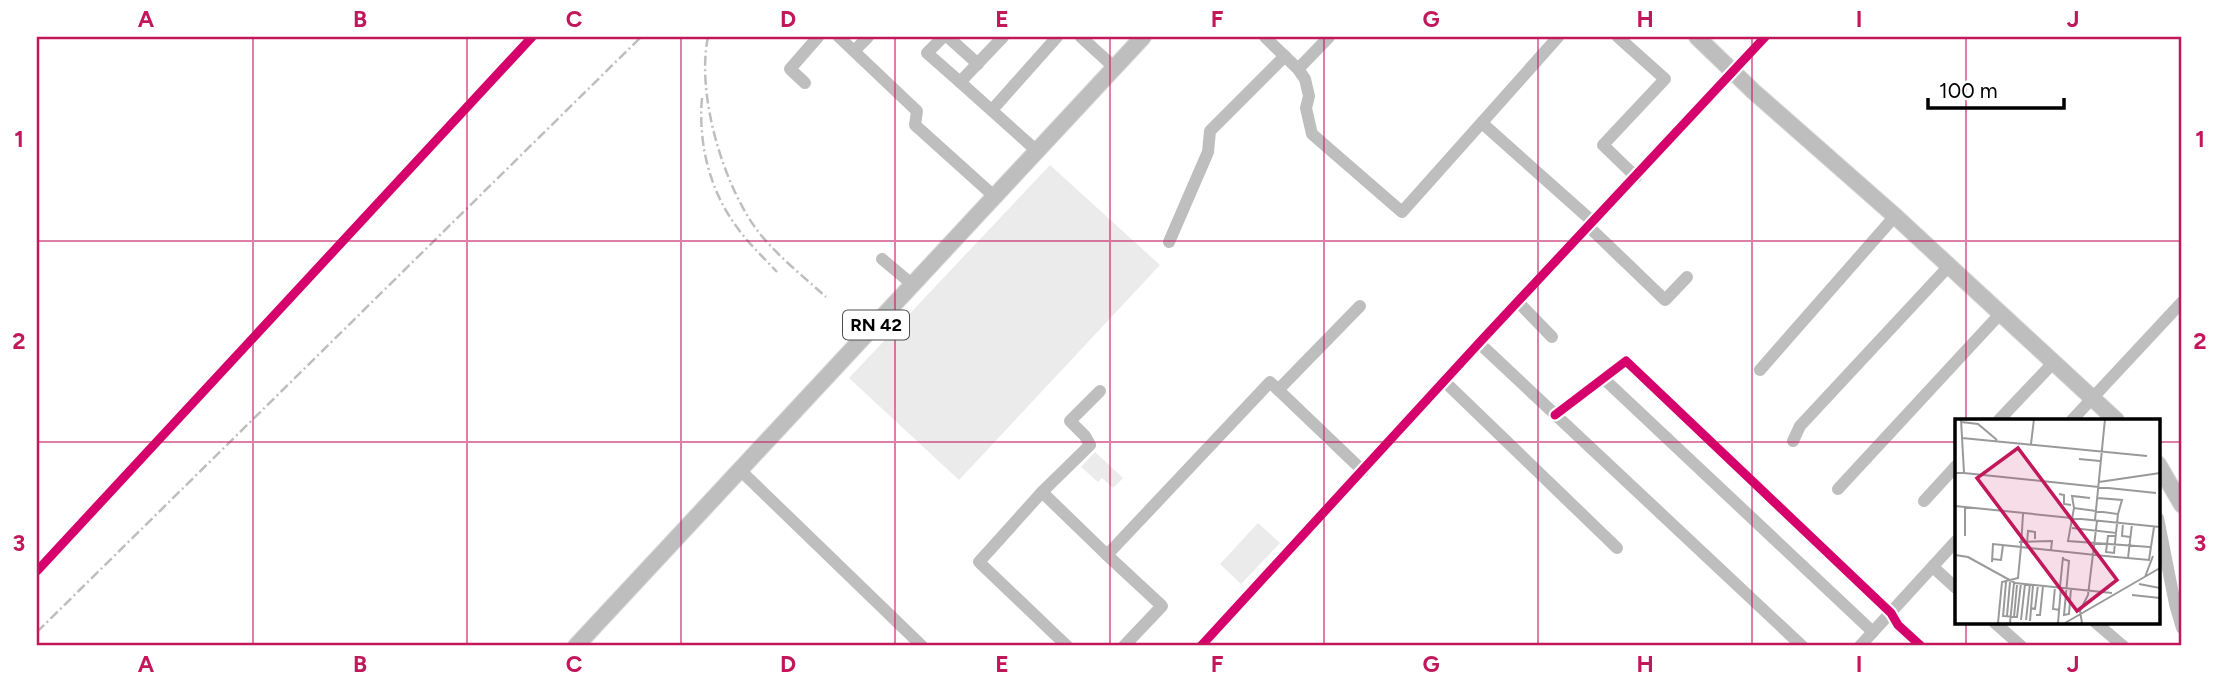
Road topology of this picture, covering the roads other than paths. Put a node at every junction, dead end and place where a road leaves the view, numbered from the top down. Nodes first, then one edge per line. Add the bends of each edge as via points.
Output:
1 (532, 37) edge
2 (818, 37) edge
3 (839, 37) edge
4 (868, 37) edge
5 (946, 37) edge
6 (1003, 37) edge
7 (1057, 37) edge
8 (1081, 37) edge
9 (1143, 37) edge
10 (1265, 37) edge
11 (1329, 37) edge
12 (1558, 37) edge
13 (1618, 37) edge
14 (1697, 37) edge
15 (1765, 37) edge
16 (854, 51) junction
17 (1285, 56) junction
18 (978, 64) junction
19 (1115, 68) junction
20 (1298, 69) junction
21 (1732, 71) junction
22 (960, 82) junction
23 (805, 83) dead end
24 (992, 110) junction
25 (1482, 123) junction
26 (1037, 151) junction
27 (1636, 177) junction
28 (995, 197) junction
29 (1895, 216) junction
30 (1590, 224) junction
31 (1169, 242) dead end
32 (882, 259) dead end
33 (1950, 266) junction
34 (1687, 277) dead end
35 (913, 285) junction
36 (1518, 302) junction
37 (2182, 302) edge
38 (1360, 306) dead end
39 (2000, 314) junction
40 (1552, 337) dead end
41 (1479, 343) junction
42 (2053, 363) junction
43 (1760, 370) dead end
44 (1603, 378) junction
45 (1444, 381) junction
46 (1278, 390) junction
47 (1100, 391) dead end
48 (2092, 399) junction
49 (1555, 415) junction
50 (2079, 418) edge
51 (2001, 419) edge
52 (2114, 419) edge
53 (1793, 441) dead end
54 (1955, 467) edge
55 (2160, 467) edge
56 (740, 470) junction
57 (1363, 471) junction
58 (1838, 489) dead end
59 (1042, 492) junction
60 (1924, 501) dead end
61 (2182, 505) edge
62 (2160, 528) edge
63 (1955, 542) edge
64 (1617, 548) dead end
65 (1107, 555) junction
66 (1933, 567) junction
67 (37, 571) edge
68 (1955, 587) edge
69 (1891, 613) junction
70 (1996, 624) edge
71 (2097, 624) edge
72 (2182, 628) edge
73 (1873, 632) junction
74 (576, 646) edge
75 (922, 646) edge
76 (1067, 646) edge
77 (1124, 646) edge
78 (1201, 646) edge
79 (1802, 646) edge
80 (1860, 646) edge
81 (1921, 646) edge
82 (2021, 646) edge
83 (2123, 646) edge

1 - 67 street
2 - 23 street via 790,69
3 - 16 street
4 - 16 street
5 - 18 street
5 - 22 street via 927,53
6 - 18 street
7 - 24 street
8 - 19 street
9 - 19 main road, RN 42
10 - 17 street
11 - 20 street
12 - 25 street
13 - 27 street via 1665,79 1603,145
14 - 21 main road
15 - 21 street
16 - 28 street via 917,111 915,125
17 - 20 street
17 - 31 street via 1210,131 1208,152
18 - 22 street
19 - 26 main road, RN 42
20 - 25 street via 1309,96 1306,108 1312,134 1402,212
21 - 27 street
21 - 29 main road
22 - 24 street
24 - 26 street
25 - 30 street
26 - 28 main road, RN 42
27 - 30 street
28 - 35 main road, RN 42
29 - 33 main road
29 - 43 street
30 - 34 street via 1665,300
30 - 36 street
32 - 35 street
33 - 39 main road
33 - 53 street via 1800,426
35 - 56 main road, RN 42
36 - 40 street
36 - 41 street
37 - 48 street
38 - 46 street
39 - 42 main road
39 - 58 street
41 - 45 street
41 - 49 street
42 - 48 main road
42 - 51 street
44 - 49 street
44 - 69 street via 1626,361
44 - 73 street
45 - 57 street
45 - 64 street
46 - 57 street
46 - 65 street via 1270,382
47 - 59 street via 1070,421 1090,445
48 - 50 street
48 - 52 main road
49 - 79 street
54 - 60 street
55 - 61 main road
56 - 74 main road, RN 42
56 - 75 street
57 - 78 street
59 - 65 street
59 - 76 street via 979,562
62 - 72 street
63 - 66 street
65 - 77 street via 1162,606
66 - 68 street
66 - 69 street
69 - 73 street
69 - 81 street
70 - 82 street
71 - 83 street
73 - 80 street

